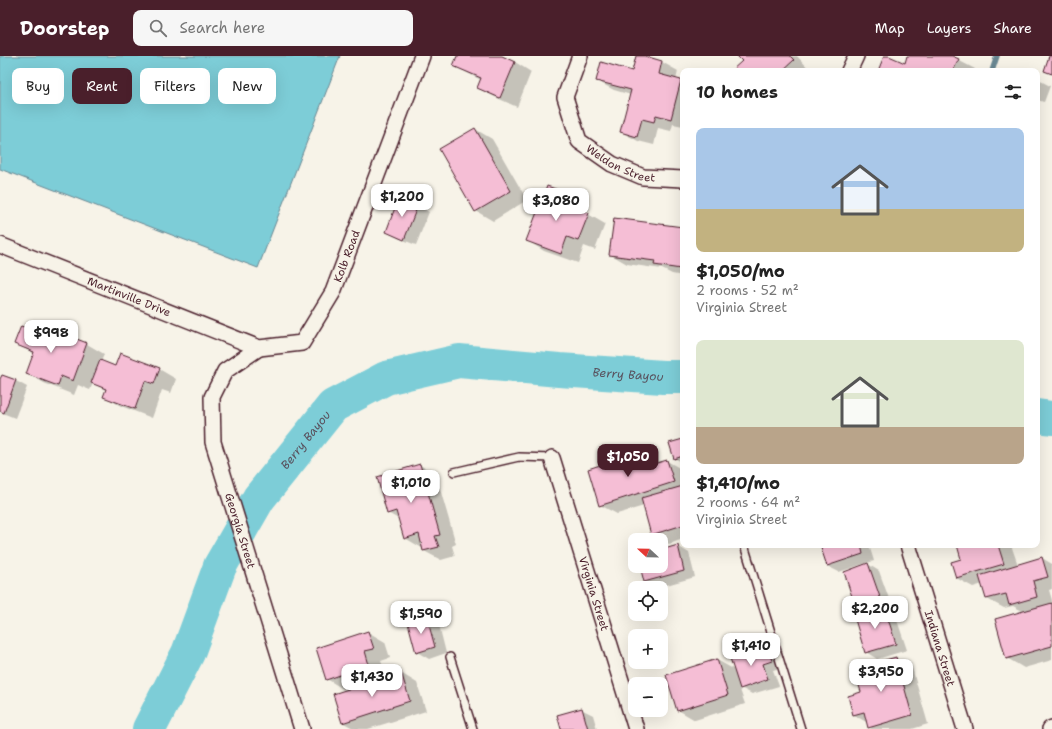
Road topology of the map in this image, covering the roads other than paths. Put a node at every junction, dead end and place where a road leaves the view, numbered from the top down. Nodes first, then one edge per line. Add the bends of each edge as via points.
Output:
1 (422, 56) edge
2 (580, 56) edge
3 (856, 56) edge
4 (850, 68) edge
5 (680, 179) edge
6 (0, 245) edge
7 (259, 348) junction
8 (552, 458) joint
9 (454, 472) dead end
10 (745, 548) edge
11 (909, 548) edge
12 (450, 657) dead end
13 (302, 729) edge
14 (473, 729) edge
15 (636, 729) edge
16 (800, 729) edge
17 (965, 729) edge

1 - 7 street, Kolb Road via 333,292 302,344
2 - 5 street, Weldon Street via 565,98 579,141 612,164 643,177
3 - 4 street
6 - 7 street, Martinville Drive
7 - 13 street, Georgia Street via 225,371 212,397 213,442
8 - 9 lane via 519,457
8 - 15 street, Virginia Street
10 - 16 lane
11 - 17 street, Indiana Street
12 - 14 lane

